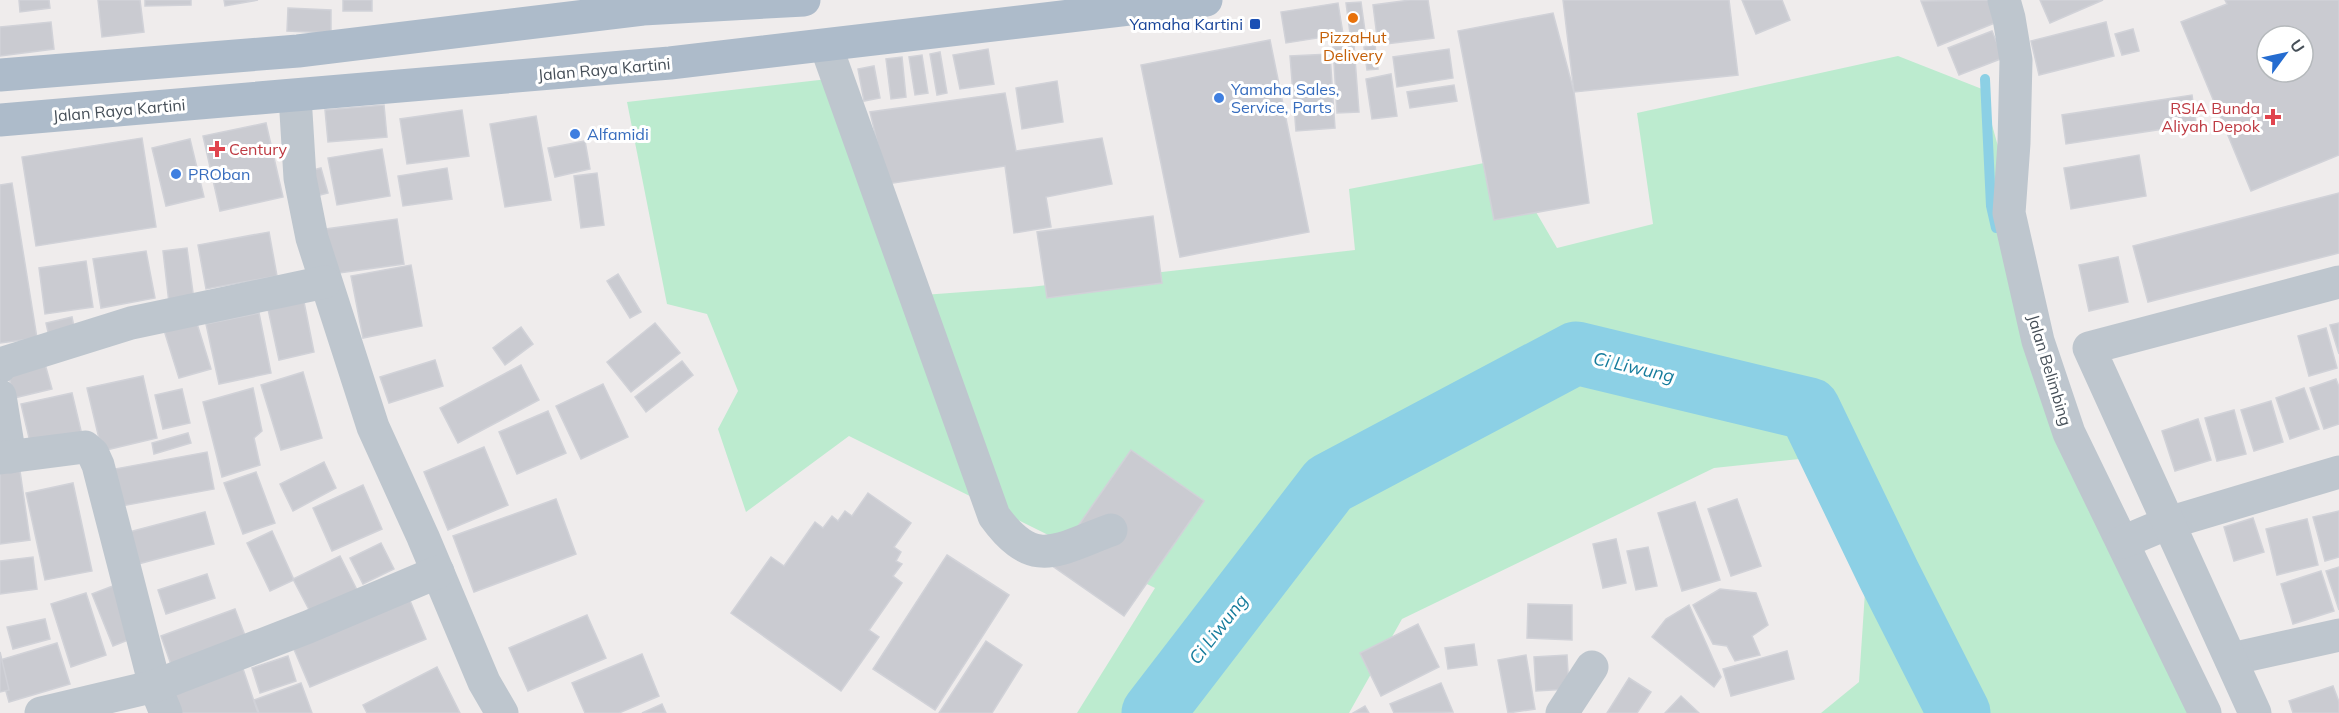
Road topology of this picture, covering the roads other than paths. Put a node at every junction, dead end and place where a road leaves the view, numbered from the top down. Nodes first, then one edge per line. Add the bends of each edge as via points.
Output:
1 (804, 0) edge
2 (1206, 0) edge
3 (2004, 0) edge
4 (644, 4) edge
5 (826, 46) junction
6 (0, 75) edge
7 (295, 96) junction
8 (0, 120) edge
9 (325, 282) junction
10 (2339, 282) edge
11 (0, 367) edge
12 (0, 396) edge
13 (5, 457) edge
14 (2339, 472) edge
15 (2149, 484) junction
16 (2103, 503) junction
17 (2168, 523) junction
18 (1111, 530) dead end
19 (2123, 542) junction
20 (438, 572) junction
21 (2339, 635) edge
22 (2231, 660) junction
23 (1592, 667) dead end
24 (160, 699) edge
25 (41, 713) edge
26 (502, 713) edge
27 (1562, 713) edge
28 (2205, 713) edge
29 (2255, 713) edge

1 - 4 main road
2 - 5 main road, Jalan Raya Kartini
3 - 16 street, Jalan Belimbing via 2016,60 2009,213 2038,342 2069,433
4 - 6 main road via 298,51
5 - 7 main road, Jalan Raya Kartini
5 - 18 street via 994,516 1014,540 1037,553 1055,551
7 - 8 main road, Jalan Raya Kartini
7 - 9 street via 300,178
9 - 11 street via 131,323
9 - 20 street via 373,427
10 - 15 street via 2089,348
12 - 13 street
13 - 24 street via 85,447 93,454
14 - 17 street
15 - 16 street
15 - 17 street
16 - 19 street, Jalan Belimbing
17 - 19 street
17 - 22 street
19 - 28 street, Jalan Belimbing
20 - 24 street via 308,627
20 - 26 street via 484,682
21 - 22 street
22 - 29 street
23 - 27 street
24 - 25 street

